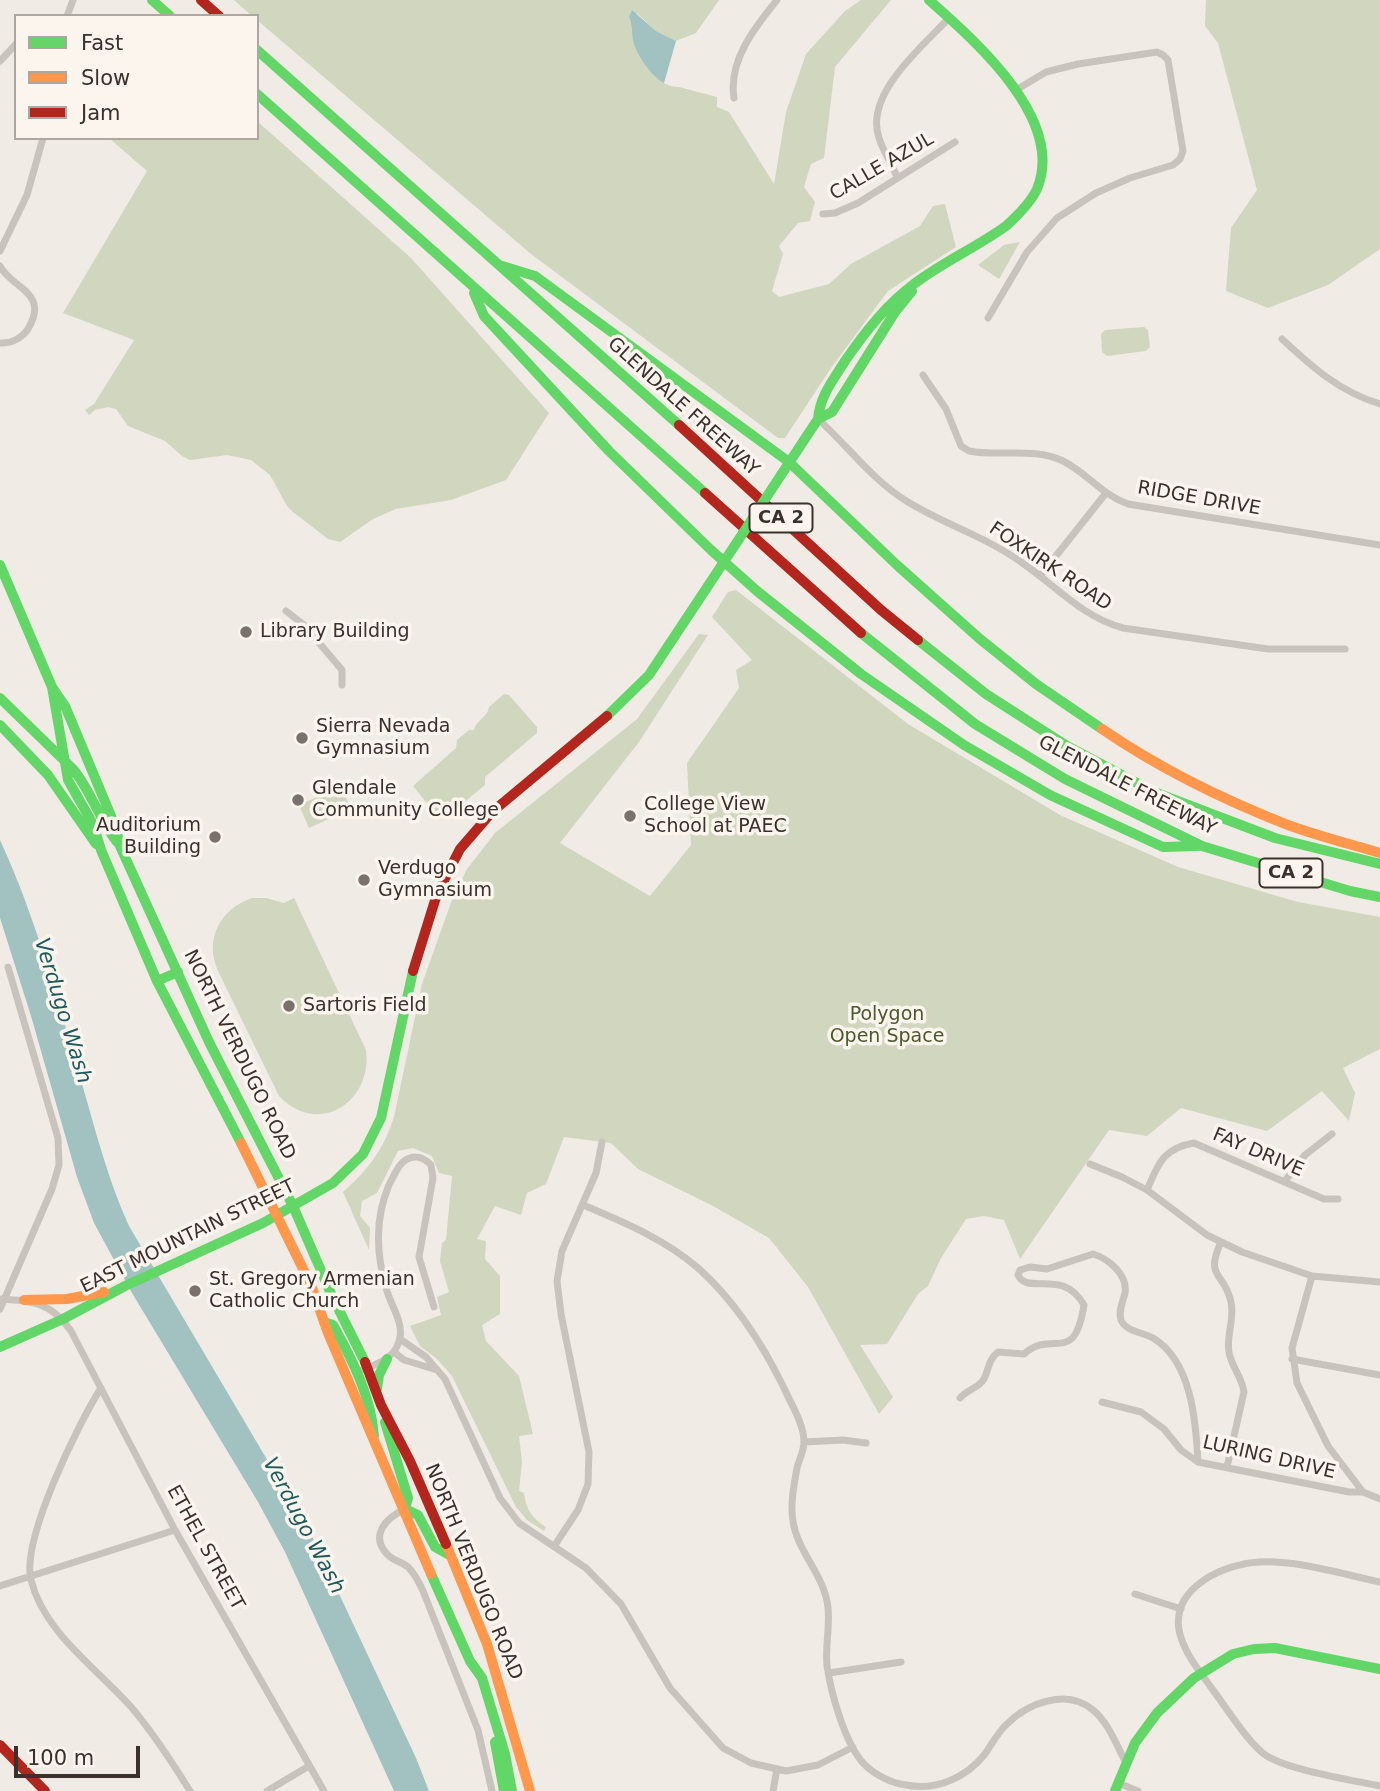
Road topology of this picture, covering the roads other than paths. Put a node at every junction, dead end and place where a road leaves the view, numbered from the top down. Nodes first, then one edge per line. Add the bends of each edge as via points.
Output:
1 (152, 0) edge
2 (201, 0) edge
3 (777, 0) edge
4 (929, 0) edge
5 (168, 14) edge
6 (217, 14) edge
7 (949, 18) junction
8 (14, 46) edge
9 (259, 52) edge
10 (0, 61) edge
11 (1016, 90) junction
12 (259, 95) edge
13 (734, 98) dead end
14 (42, 140) edge
15 (955, 142) dead end
16 (897, 177) junction
17 (823, 214) dead end
18 (0, 251) edge
19 (494, 263) junction
20 (0, 266) edge
21 (924, 277) junction
22 (471, 286) junction
23 (988, 318) dead end
24 (1282, 339) dead end
25 (0, 343) edge
26 (923, 375) dead end
27 (1380, 404) edge
28 (818, 419) junction
29 (789, 462) junction
30 (1106, 493) junction
31 (1380, 545) edge
32 (724, 563) junction
33 (0, 565) edge
34 (1040, 576) junction
35 (286, 611) dead end
36 (1345, 649) dead end
37 (342, 685) dead end
38 (52, 687) junction
39 (0, 698) edge
40 (0, 706) edge
41 (12, 709) junction
42 (0, 725) edge
43 (62, 758) junction
44 (120, 845) junction
45 (1202, 846) junction
46 (101, 850) junction
47 (1380, 853) edge
48 (1380, 864) edge
49 (1380, 897) edge
50 (8, 967) dead end
51 (178, 972) junction
52 (157, 981) junction
53 (1332, 1134) dead end
54 (602, 1142) dead end
55 (1090, 1164) dead end
56 (1285, 1181) junction
57 (1147, 1191) junction
58 (1338, 1199) dead end
59 (583, 1205) junction
60 (293, 1206) junction
61 (278, 1214) junction
62 (1221, 1242) junction
63 (1312, 1276) junction
64 (1380, 1282) edge
65 (125, 1286) junction
66 (2, 1299) edge
67 (23, 1300) junction
68 (434, 1307) dead end
69 (0, 1309) edge
70 (63, 1319) junction
71 (324, 1322) junction
72 (400, 1339) junction
73 (0, 1348) edge
74 (390, 1356) junction
75 (1292, 1359) junction
76 (367, 1367) junction
77 (438, 1370) junction
78 (356, 1373) junction
79 (1380, 1375) edge
80 (101, 1388) junction
81 (376, 1393) junction
82 (960, 1398) dead end
83 (1102, 1402) dead end
84 (381, 1405) junction
85 (374, 1438) junction
86 (804, 1442) junction
87 (866, 1443) dead end
88 (1198, 1462) junction
89 (1227, 1467) junction
90 (1363, 1492) junction
91 (1380, 1499) edge
92 (405, 1509) junction
93 (175, 1530) junction
94 (555, 1545) junction
95 (451, 1556) junction
96 (30, 1577) junction
97 (1380, 1582) edge
98 (0, 1586) edge
99 (1135, 1594) dead end
100 (1181, 1609) junction
101 (470, 1661) junction
102 (901, 1662) dead end
103 (1380, 1669) edge
104 (829, 1673) junction
105 (1201, 1674) junction
106 (514, 1731) junction
107 (0, 1745) edge
108 (853, 1747) junction
109 (1126, 1763) junction
110 (309, 1766) junction
111 (777, 1769) junction
112 (1380, 1786) edge
113 (1117, 1787) edge
114 (45, 1791) edge
115 (190, 1791) edge
116 (267, 1791) edge
117 (324, 1791) edge
118 (492, 1791) edge
119 (504, 1791) edge
120 (512, 1791) edge
121 (523, 1791) edge
122 (530, 1791) edge
123 (773, 1791) edge
124 (1138, 1791) edge

1 - 5 main road
2 - 6 main road
3 - 13 street via 758,24 737,65
4 - 7 main road
7 - 11 main road via 992,57
7 - 16 street via 878,103 878,137
8 - 10 street
9 - 19 main road, GLENDALE FREEWAY / CA 2
11 - 21 main road via 1040,142 1041,164 1034,191 1012,220
11 - 23 street via 1046,72 1157,52 1168,60 1183,151 1173,165 1096,193 1057,218 1027,252
12 - 22 main road, GLENDALE FREEWAY / CA 2
14 - 18 street via 27,195
15 - 16 street, CALLE AZUL
16 - 17 street, CALLE AZUL via 858,203
19 - 29 main road via 535,276
19 - 48 main road, GLENDALE FREEWAY / CA 2 via 881,610 986,694 1067,746 1154,792 1275,838
20 - 25 street via 28,292 34,308 26,331 9,343
21 - 28 main road via 895,312 832,412
21 - 28 main road via 866,329 819,402
22 - 32 main road via 484,316 609,451
22 - 45 main road, GLENDALE FREEWAY / CA 2 via 885,654 975,724 1065,779
24 - 27 street via 1337,385
26 - 30 street, RIDGE DRIVE via 942,401 961,446 969,452 1052,457
28 - 29 main road, EAST MOUNTAIN STREET
28 - 34 street, FOXKIRK ROAD via 890,490 995,545
29 - 32 main road, EAST MOUNTAIN STREET, bridge
29 - 47 main road via 979,639 1111,735 1216,793 1289,825
30 - 31 street, RIDGE DRIVE via 1128,504
30 - 34 street
32 - 45 main road via 861,674 1008,772 1163,847
32 - 60 main road, EAST MOUNTAIN STREET via 649,675 492,812 460,849 418,951 386,1101 373,1136 363,1154 332,1183
33 - 38 main road, NORTH VERDUGO ROAD
34 - 36 street, FOXKIRK ROAD via 1094,617 1123,628 1268,649
35 - 37 street via 342,670
38 - 43 main road, NORTH VERDUGO ROAD
38 - 44 main road, NORTH VERDUGO ROAD via 65,706
39 - 41 main road
40 - 41 main road
41 - 43 main road
42 - 46 main road via 48,775
43 - 44 main road via 84,783 110,835
43 - 46 main road, NORTH VERDUGO ROAD
44 - 51 main road, NORTH VERDUGO ROAD
45 - 49 main road, GLENDALE FREEWAY / CA 2
46 - 52 main road, NORTH VERDUGO ROAD
50 - 66 street via 58,1138 59,1165
51 - 52 main road
51 - 60 main road, NORTH VERDUGO ROAD
52 - 61 main road, NORTH VERDUGO ROAD
53 - 56 street via 1305,1154
54 - 59 street
55 - 57 street
56 - 57 street, FAY DRIVE via 1194,1143 1181,1145 1163,1158
56 - 58 street, FAY DRIVE via 1324,1199
57 - 62 street
59 - 86 street via 663,1243 724,1294 777,1374
59 - 94 street via 562,1251 557,1281 589,1452 588,1484 578,1510
60 - 61 main road, EAST MOUNTAIN STREET
60 - 76 main road, NORTH VERDUGO ROAD
61 - 65 main road, EAST MOUNTAIN STREET
61 - 71 main road, NORTH VERDUGO ROAD
62 - 63 street
62 - 89 street via 1214,1269 1231,1298 1228,1348 1244,1392
63 - 64 street
63 - 75 street
65 - 67 main road via 66,1299
65 - 70 main road, EAST MOUNTAIN STREET
66 - 67 street
66 - 69 street
67 - 70 street via 54,1310
68 - 72 street via 419,1257 433,1178 431,1165 413,1157 400,1165 378,1214 379,1255
70 - 73 main road, EAST MOUNTAIN STREET
70 - 80 street, ETHEL STREET
71 - 78 main road via 333,1325
71 - 85 main road, NORTH VERDUGO ROAD
72 - 74 street
72 - 77 street
74 - 76 street
74 - 77 street
74 - 81 main road
75 - 79 street
75 - 90 street via 1308,1409 1328,1446
76 - 78 street
76 - 81 main road, NORTH VERDUGO ROAD
77 - 94 street via 500,1498 519,1523
78 - 85 main road via 375,1422
80 - 93 street, ETHEL STREET
80 - 96 street via 86,1411 36,1526
81 - 84 main road, NORTH VERDUGO ROAD
82 - 88 street via 983,1382 998,1352 1024,1354 1031,1347 1069,1343 1075,1337 1084,1305 1077,1293 1066,1285 1026,1284 1018,1275 1030,1267 1047,1269 1093,1254 1115,1266 1124,1282 1121,1318 1126,1327 1164,1346 1187,1384 1196,1419
83 - 88 street, LURING DRIVE via 1141,1412
84 - 92 main road via 408,1498
84 - 95 main road, NORTH VERDUGO ROAD
85 - 92 main road, NORTH VERDUGO ROAD
86 - 87 street
86 - 104 street via 792,1499 793,1522 826,1591
88 - 89 street, LURING DRIVE
89 - 90 street, LURING DRIVE
90 - 91 street
92 - 95 main road via 420,1515 434,1547
92 - 101 main road, NORTH VERDUGO ROAD
92 - 118 street via 383,1525 381,1545 406,1565 423,1591 478,1730
93 - 96 street
93 - 110 street, ETHEL STREET
94 - 111 street via 586,1568 621,1604 670,1688 723,1748 751,1763
95 - 106 main road, NORTH VERDUGO ROAD via 487,1644
96 - 98 street
96 - 115 street via 48,1618 158,1740
97 - 100 street via 1316,1568 1239,1564 1201,1581
99 - 100 street
100 - 105 street via 1179,1631
101 - 119 main road via 497,1750
101 - 120 main road, NORTH VERDUGO ROAD via 482,1678
102 - 104 street
103 - 105 main road via 1262,1647 1230,1655
104 - 108 street
105 - 109 main road via 1147,1725
105 - 112 street via 1267,1757
106 - 121 main road
106 - 122 main road, NORTH VERDUGO ROAD
107 - 114 main road
108 - 109 street via 863,1763 901,1785 920,1788 944,1783 965,1774 1006,1724 1023,1711 1054,1699 1092,1708
108 - 111 street via 818,1766
109 - 113 main road
110 - 116 street
110 - 117 street, ETHEL STREET
111 - 123 street
113 - 124 street

